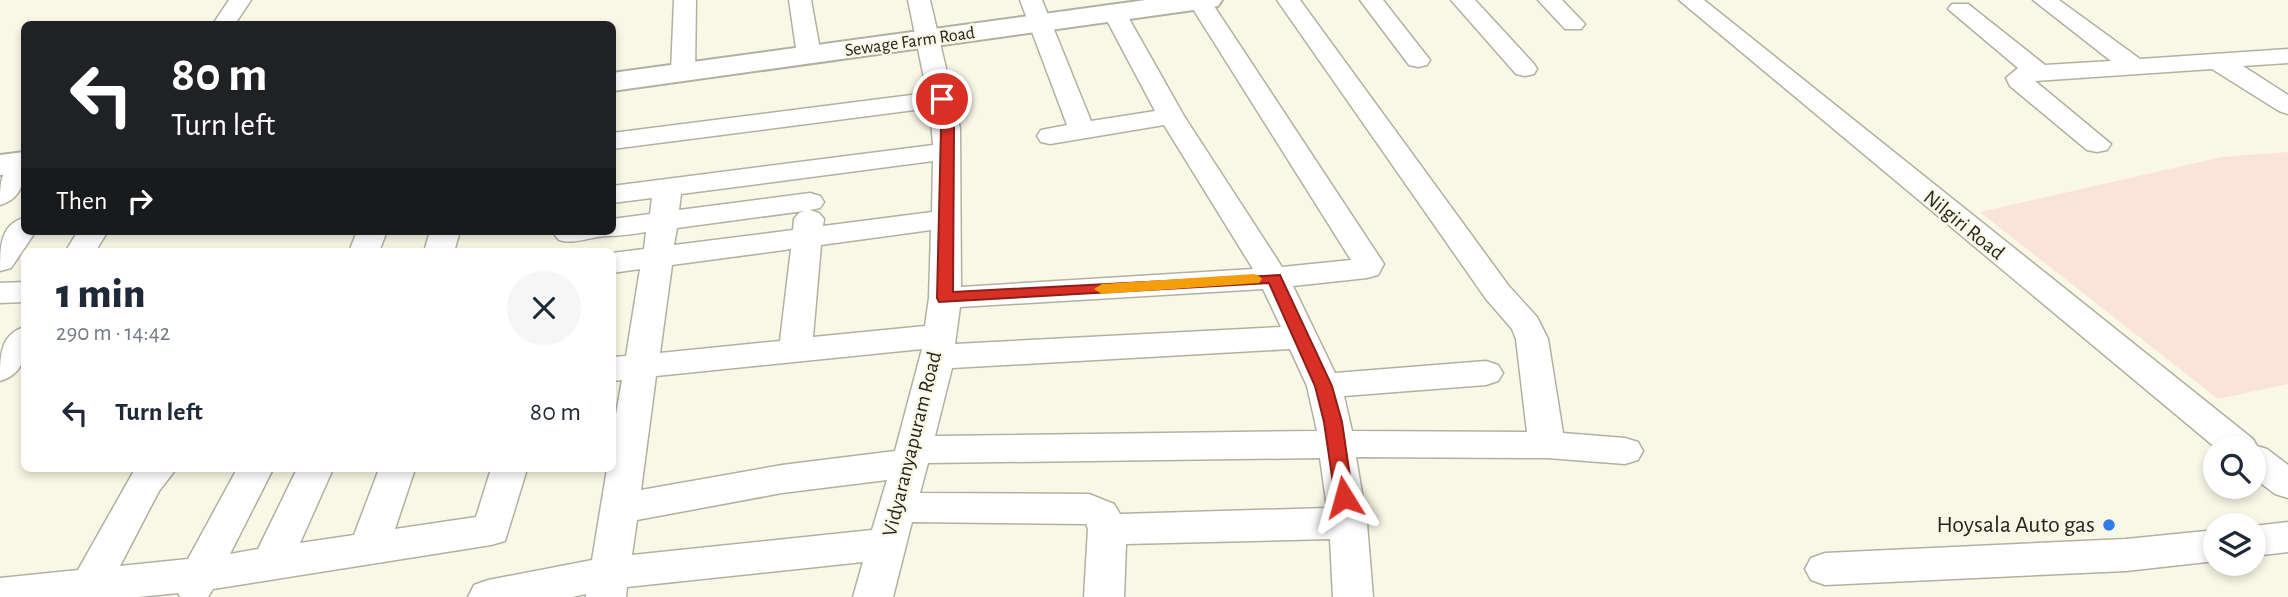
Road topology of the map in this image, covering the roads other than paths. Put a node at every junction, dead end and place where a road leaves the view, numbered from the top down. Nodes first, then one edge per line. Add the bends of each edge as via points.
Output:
1 (240, 0) edge
2 (685, 0) edge
3 (800, 0) edge
4 (919, 0) edge
5 (1288, 0) edge
6 (1371, 0) edge
7 (1462, 0) edge
8 (1549, 0) edge
9 (1690, 0) edge
10 (2044, 0) edge
11 (1189, 1) edge
12 (1960, 9) dead end
13 (1035, 12) edge
14 (1115, 13) junction
15 (226, 21) edge
16 (1573, 24) dead end
17 (928, 40) junction
18 (809, 55) junction
19 (2288, 56) edge
20 (1418, 60) dead end
21 (2216, 60) junction
22 (2134, 66) junction
23 (1525, 69) dead end
24 (683, 72) junction
25 (2039, 73) junction
26 (616, 81) edge
27 (942, 99) junction
28 (2288, 106) edge
29 (1171, 116) junction
30 (1082, 131) junction
31 (1050, 136) dead end
32 (616, 140) edge
33 (2097, 144) dead end
34 (947, 150) junction
35 (21, 155) edge
36 (0, 156) edge
37 (21, 163) edge
38 (0, 165) edge
39 (21, 167) edge
40 (811, 169) junction
41 (0, 196) edge
42 (616, 196) edge
43 (810, 202) junction
44 (666, 204) junction
45 (946, 219) junction
46 (616, 226) edge
47 (21, 231) edge
48 (808, 239) junction
49 (658, 257) junction
50 (0, 261) edge
51 (616, 262) edge
52 (1274, 278) junction
53 (21, 292) edge
54 (0, 293) edge
55 (945, 298) junction
56 (1303, 337) junction
57 (21, 342) edge
58 (937, 346) junction
59 (796, 349) junction
60 (627, 367) edge
61 (0, 369) edge
62 (1486, 373) dead end
63 (1324, 386) junction
64 (2225, 436) edge
65 (1336, 444) junction
66 (1547, 445) junction
67 (1625, 451) dead end
68 (912, 457) junction
69 (2266, 468) edge
70 (155, 472) edge
71 (253, 472) edge
72 (314, 472) edge
73 (396, 472) edge
74 (508, 472) edge
75 (2288, 484) edge
76 (898, 507) junction
77 (621, 508) junction
78 (1348, 523) junction
79 (1107, 529) junction
80 (2288, 537) edge
81 (2266, 540) edge
82 (888, 544) junction
83 (2203, 546) edge
84 (369, 548) junction
85 (271, 563) junction
86 (1825, 569) dead end
87 (90, 585) junction
88 (195, 585) edge
89 (609, 585) edge
90 (0, 595) edge
91 (488, 597) edge
92 (873, 597) edge
93 (1104, 597) edge
94 (1353, 597) edge

1 - 15 street
2 - 24 street
3 - 18 street
4 - 17 street, Vidyaranyapuram Road
5 - 66 street via 1529,331
6 - 20 street
7 - 23 street
8 - 16 street
9 - 64 street, Nilgiri Road
10 - 22 street
11 - 14 main road, Sewage Farm Road
11 - 52 street via 1369,264 1361,270
12 - 25 street
13 - 14 main road, Sewage Farm Road
13 - 17 main road, Sewage Farm Road
13 - 30 street
14 - 29 street
17 - 18 main road, Sewage Farm Road
17 - 27 street, Vidyaranyapuram Road
18 - 24 main road, Sewage Farm Road
19 - 21 street
21 - 22 street
21 - 28 street
22 - 25 street
24 - 26 main road, Sewage Farm Road
25 - 33 street via 2021,76 2019,81
27 - 32 street
27 - 34 street, Vidyaranyapuram Road
29 - 30 street
29 - 52 street
30 - 31 street
34 - 40 street
34 - 45 street, Vidyaranyapuram Road
35 - 36 street
37 - 38 main road
39 - 41 street
40 - 43 street
40 - 44 street
42 - 44 street
43 - 44 street
43 - 48 street
44 - 46 street
44 - 49 street
45 - 48 street
45 - 55 street, Vidyaranyapuram Road
47 - 50 street
48 - 49 street
48 - 59 street
49 - 51 street
49 - 60 street
52 - 55 street
52 - 56 street
53 - 54 street
55 - 58 street, Vidyaranyapuram Road
56 - 58 street
56 - 63 street
57 - 61 street
58 - 59 street
58 - 68 street, Vidyaranyapuram Road
59 - 60 street
60 - 77 street
62 - 63 street
63 - 65 street
65 - 66 street
65 - 68 street
65 - 78 street
66 - 67 street
68 - 76 street, Vidyaranyapuram Road
68 - 77 street
69 - 75 street
70 - 87 street
71 - 88 street
72 - 85 street
73 - 84 street
74 - 84 street via 491,530
76 - 79 street via 1089,509 1101,514
76 - 82 street, Vidyaranyapuram Road
77 - 89 street
78 - 79 street
78 - 94 street
79 - 93 street
80 - 81 street
82 - 89 street
82 - 92 street, Vidyaranyapuram Road
83 - 86 street via 2126,555
84 - 85 street
85 - 88 street
87 - 88 street
87 - 90 street
89 - 91 street

